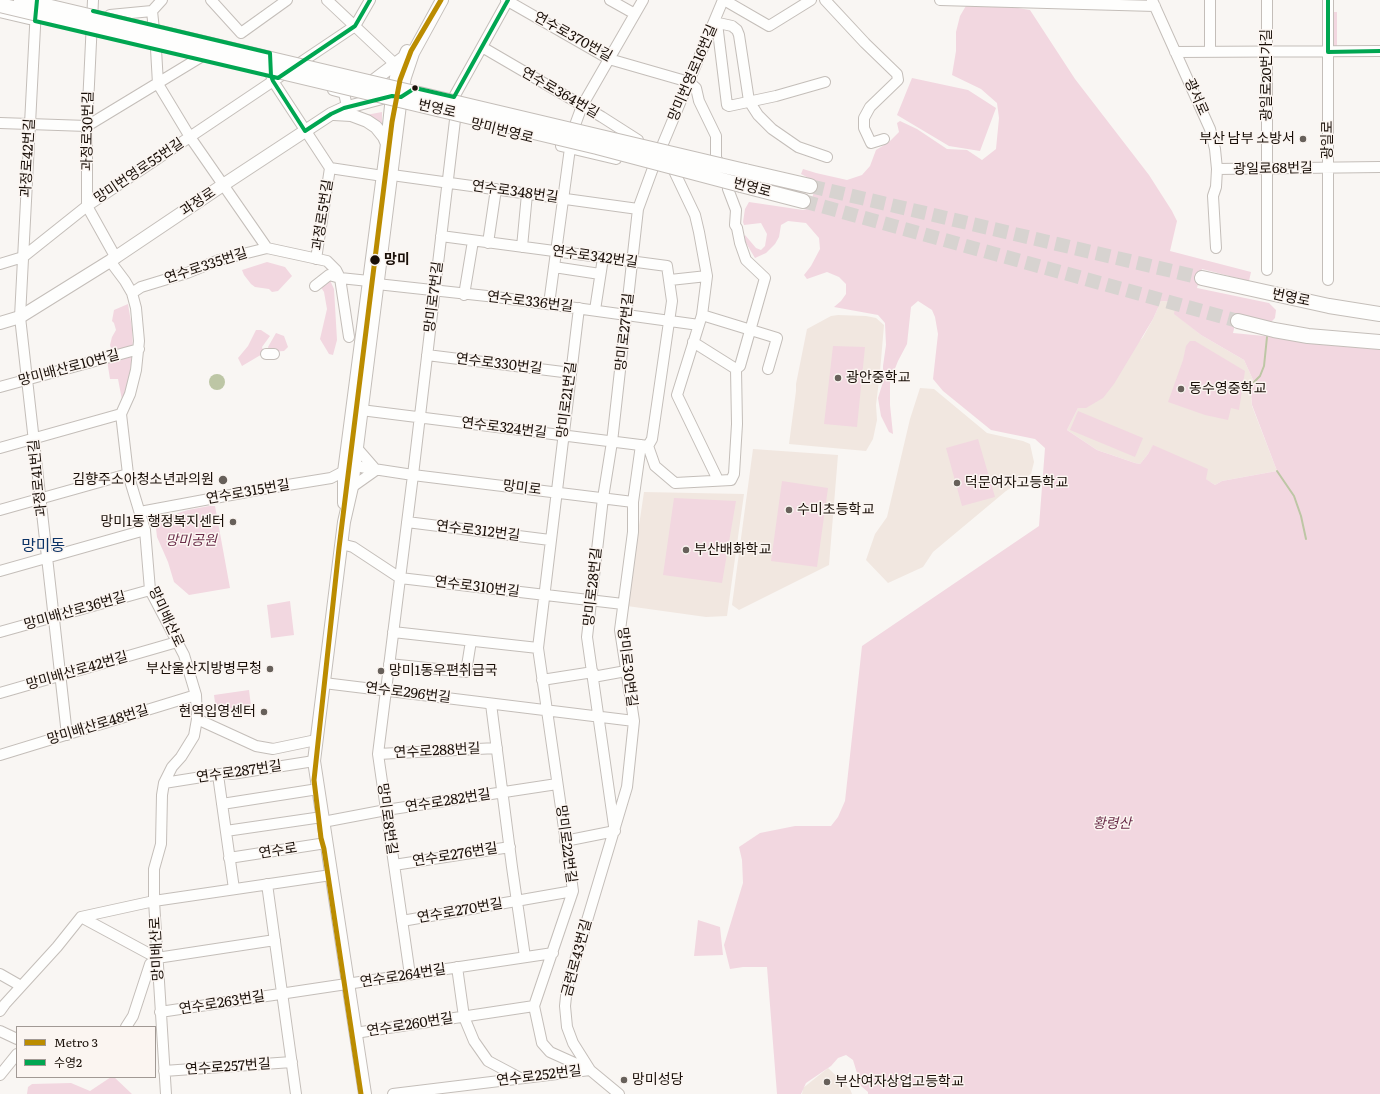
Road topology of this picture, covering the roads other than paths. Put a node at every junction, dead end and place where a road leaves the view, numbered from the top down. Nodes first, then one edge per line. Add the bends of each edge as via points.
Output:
1 (21, 0) edge
2 (36, 0) edge
3 (46, 0) edge
4 (93, 0) edge
5 (162, 0) edge
6 (211, 0) edge
7 (287, 0) edge
8 (327, 0) edge
9 (370, 0) edge
10 (435, 0) edge
11 (442, 0) edge
12 (507, 0) edge
13 (610, 0) edge
14 (643, 0) edge
15 (724, 0) edge
16 (811, 0) edge
17 (825, 0) edge
18 (940, 0) edge
19 (1210, 0) edge
20 (1267, 0) edge
21 (1328, 0) edge
22 (1014, 1) edge
23 (1153, 3) edge
24 (0, 5) edge
25 (93, 11) junction
26 (152, 11) junction
27 (0, 12) edge
28 (635, 14) junction
29 (110, 15) junction
30 (35, 21) junction
31 (715, 22) junction
32 (153, 26) junction
33 (355, 26) junction
34 (241, 33) junction
35 (92, 34) junction
36 (225, 43) junction
37 (239, 46) junction
38 (482, 47) junction
39 (156, 49) junction
40 (1380, 51) edge
41 (1175, 52) junction
42 (1210, 52) junction
43 (1267, 52) junction
44 (1328, 52) junction
45 (270, 53) junction
46 (198, 59) junction
47 (609, 59) junction
48 (399, 60) junction
49 (304, 61) junction
50 (274, 78) junction
51 (376, 78) junction
52 (689, 82) junction
53 (825, 82) dead end
54 (158, 84) junction
55 (397, 97) junction
56 (454, 97) junction
57 (749, 101) junction
58 (346, 102) junction
59 (582, 106) junction
60 (331, 114) junction
61 (455, 120) junction
62 (0, 123) edge
63 (30, 124) junction
64 (87, 126) junction
65 (576, 126) junction
66 (305, 131) junction
67 (190, 137) junction
68 (884, 139) dead end
69 (638, 140) junction
70 (387, 144) junction
71 (662, 146) junction
72 (570, 148) junction
73 (827, 157) dead end
74 (716, 158) junction
75 (1380, 167) edge
76 (330, 168) junction
77 (653, 168) junction
78 (1328, 168) junction
79 (1217, 169) junction
80 (1267, 169) junction
81 (675, 173) junction
82 (387, 176) junction
83 (447, 182) junction
84 (223, 185) junction
85 (810, 186) tunnel mouth
86 (496, 189) junction
87 (728, 189) dead end
88 (527, 194) junction
89 (563, 198) junction
90 (803, 201) tunnel mouth
91 (87, 206) junction
92 (638, 209) junction
93 (441, 236) junction
94 (473, 241) junction
95 (488, 243) junction
96 (522, 247) junction
97 (267, 248) junction
98 (1216, 248) dead end
99 (556, 252) junction
100 (23, 257) junction
101 (602, 258) junction
102 (316, 259) junction
103 (113, 260) junction
104 (632, 262) junction
105 (0, 264) edge
106 (554, 267) junction
107 (1267, 270) dead end
108 (600, 274) junction
109 (707, 276) junction
110 (340, 278) junction
111 (1202, 278) tunnel mouth
112 (670, 280) junction
113 (1328, 280) dead end
114 (373, 282) junction
115 (315, 286) dead end
116 (435, 291) junction
117 (132, 293) junction
118 (464, 294) junction
119 (549, 304) junction
120 (579, 308) junction
121 (595, 310) junction
122 (1380, 314) edge
123 (627, 315) junction
124 (702, 315) junction
125 (20, 317) junction
126 (670, 321) junction
127 (1238, 321) tunnel mouth
128 (0, 323) edge
129 (699, 325) junction
130 (750, 329) junction
131 (349, 337) dead end
132 (693, 342) junction
133 (1380, 342) edge
134 (139, 349) junction
135 (426, 355) junction
136 (768, 368) dead end
137 (736, 369) junction
138 (571, 373) junction
139 (27, 380) junction
140 (0, 387) edge
141 (361, 410) junction
142 (121, 414) junction
143 (419, 418) junction
144 (563, 436) junction
145 (34, 439) junction
146 (612, 442) junction
147 (644, 446) junction
148 (356, 447) junction
149 (0, 448) edge
150 (349, 469) junction
151 (376, 470) junction
152 (128, 474) junction
153 (413, 475) junction
154 (718, 480) junction
155 (352, 487) junction
156 (556, 492) junction
157 (603, 498) junction
158 (40, 499) junction
159 (633, 502) junction
160 (0, 510) edge
161 (140, 512) junction
162 (344, 522) junction
163 (407, 522) junction
164 (145, 530) junction
165 (550, 540) junction
166 (341, 544) junction
167 (47, 557) junction
168 (0, 571) edge
169 (400, 578) junction
170 (150, 590) junction
171 (544, 595) junction
172 (591, 601) junction
173 (623, 604) junction
174 (54, 617) junction
175 (0, 632) edge
176 (393, 632) junction
177 (471, 641) junction
178 (177, 642) junction
179 (538, 648) junction
180 (389, 664) junction
181 (626, 671) junction
182 (593, 674) junction
183 (60, 676) junction
184 (542, 680) junction
185 (324, 683) junction
186 (386, 691) junction
187 (0, 693) edge
188 (196, 696) junction
189 (491, 704) junction
190 (547, 710) junction
191 (599, 716) junction
192 (197, 720) junction
193 (634, 721) junction
194 (67, 735) junction
195 (316, 740) junction
196 (497, 748) junction
197 (1, 752) edge
198 (378, 754) junction
199 (314, 761) junction
200 (218, 775) junction
201 (164, 783) junction
202 (557, 784) junction
203 (318, 789) junction
204 (502, 792) junction
205 (222, 804) junction
206 (386, 810) junction
207 (322, 819) junction
208 (226, 831) junction
209 (615, 831) junction
210 (565, 840) junction
211 (326, 843) junction
212 (510, 847) junction
213 (229, 858) junction
214 (394, 865) junction
215 (331, 875) junction
216 (267, 884) junction
217 (234, 889) junction
218 (573, 891) junction
219 (154, 900) junction
220 (517, 901) junction
221 (81, 917) junction
222 (402, 921) junction
223 (275, 940) junction
224 (552, 953) junction
225 (526, 957) junction
226 (157, 958) junction
227 (457, 967) junction
228 (0, 974) edge
229 (410, 975) junction
230 (348, 984) junction
231 (21, 986) junction
232 (283, 994) junction
233 (2, 1006) edge
234 (534, 1006) junction
235 (160, 1012) junction
236 (464, 1017) junction
237 (127, 1026) edge
238 (0, 1031) edge
239 (355, 1033) junction
240 (16, 1039) edge
241 (16, 1055) edge
242 (292, 1062) junction
243 (590, 1070) junction
244 (164, 1071) junction
245 (0, 1075) edge
246 (520, 1078) junction
247 (166, 1094) edge
248 (296, 1094) edge
249 (365, 1094) edge
250 (393, 1094) edge
251 (619, 1094) edge

1 - 85 highway, 번영로, bridge
2 - 30 street, 과정로42번길
3 - 25 street
4 - 25 street, 과정로30번길
5 - 26 street
6 - 34 street
7 - 34 street
8 - 33 street
9 - 33 street
10 - 48 main road
11 - 55 main road via 413,53
12 - 38 street
12 - 47 street, 연수로370번길
13 - 28 street
14 - 28 street
15 - 16 street via 769,26
15 - 31 street, 망미번영로16번길
17 - 68 street via 897,74 898,80 870,107 864,118 864,128 871,143
18 - 22 street
19 - 42 street
20 - 43 street, 광일로20번가길
21 - 44 street, 광일로
22 - 23 street
23 - 41 street, 광서로
24 - 90 highway, 번영로, bridge via 597,147
25 - 29 street
25 - 35 street, 과정로30번길
26 - 29 street
26 - 32 street
27 - 30 street
28 - 47 street
29 - 32 street
30 - 35 street
30 - 63 street, 과정로42번길
31 - 52 street, 망미번영로16번길
31 - 57 street via 732,26 737,30
31 - 57 street via 727,105
32 - 36 street
32 - 39 street
33 - 48 street
33 - 49 street, 망미번영로55번길
34 - 37 street
35 - 39 street
35 - 64 street, 과정로30번길
36 - 37 street
36 - 46 street
37 - 45 street
38 - 56 street
38 - 59 street, 연수로364번길
39 - 46 street
39 - 54 street
40 - 44 street
41 - 42 street
41 - 79 street, 광서로 via 1210,128
42 - 43 street
43 - 44 street
43 - 80 street, 광일로20번가길
44 - 78 street, 광일로
45 - 49 street
45 - 50 street
46 - 50 street
46 - 54 street
47 - 52 street, 연수로370번길
47 - 59 street
48 - 51 main road
48 - 55 main road
49 - 50 street, 망미번영로55번길
49 - 51 street
50 - 58 street via 344,93
50 - 66 street, 과정로5번길
50 - 67 street, 망미번영로55번길
51 - 58 main road
52 - 71 street, 망미번영로16번길
52 - 74 street, 망미번영로 via 696,88 716,136
53 - 57 street
54 - 64 street
54 - 67 street
55 - 56 street, 망미번영로 via 414,88
55 - 60 main road, 과정로 via 359,103
55 - 61 street, 망미번영로 via 412,109
55 - 70 main road
55 - 82 main road
56 - 65 street, 망미번영로
57 - 73 street via 772,129 798,147
58 - 60 main road
59 - 65 street
59 - 69 street, 연수로364번길
60 - 66 main road, 과정로
60 - 70 main road via 351,115 367,121 376,127
61 - 72 street, 망미번영로
61 - 83 street, 망미로7번길
62 - 63 street
63 - 64 street
63 - 100 street, 과정로42번길
64 - 91 street, 과정로30번길
65 - 69 street, 망미번영로
66 - 76 street, 과정로5번길
66 - 84 main road, 과정로
67 - 84 street
67 - 91 street, 망미번영로55번길
69 - 71 street, 망미번영로
70 - 82 main road
71 - 74 street, 망미번영로
72 - 77 street, 망미번영로
72 - 89 street
74 - 81 street, 망미번영로 via 719,163 715,181
75 - 78 street, 광일로68번길
76 - 82 street
76 - 102 street, 과정로5번길
77 - 81 street, 망미번영로
77 - 92 street, 망미로27번길
78 - 80 street, 광일로68번길
78 - 113 street, 광일로
79 - 80 street, 광일로68번길
79 - 98 street, 광서로 via 1213,196
80 - 107 street, 광일로20번가길
81 - 109 street via 695,215
82 - 83 street, 연수로348번길
82 - 114 main road
83 - 86 street, 연수로348번길
83 - 93 street, 망미로7번길
84 - 97 street
84 - 103 main road, 과정로
86 - 88 street, 연수로348번길
86 - 95 street
87 - 130 street via 736,210 735,225 746,260 765,278
88 - 89 street, 연수로348번길
88 - 96 street
89 - 92 street, 연수로348번길
89 - 99 street
91 - 100 street, 망미번영로55번길
91 - 103 street, 과정로30번길
92 - 104 street, 망미로27번길
93 - 94 street, 연수로342번길
93 - 116 street, 망미로7번길
94 - 95 street, 연수로342번길
94 - 118 street
95 - 96 street, 연수로342번길
96 - 99 street, 연수로342번길
97 - 102 street, 연수로335번길
97 - 117 street, 연수로335번길 via 219,260 141,287
99 - 101 street, 연수로342번길
99 - 106 street
100 - 105 street, 망미번영로55번길
100 - 125 street, 과정로42번길
101 - 104 street, 연수로342번길
101 - 108 street
102 - 110 street, 연수로335번길 via 327,261
103 - 117 street
103 - 125 main road, 과정로
104 - 112 street, 연수로342번길 via 667,266
104 - 123 street, 망미로27번길
106 - 108 street
106 - 119 street
108 - 121 street
109 - 112 street
109 - 124 street
110 - 114 street
110 - 115 street via 329,275
110 - 131 street
111 - 122 highway, 번영로 via 1316,304
112 - 126 street
114 - 116 street, 연수로336번길
114 - 141 main road
114 - 150 main road
116 - 118 street, 연수로336번길
116 - 135 street, 망미로7번길
117 - 134 street via 136,308
118 - 119 street, 연수로336번길
119 - 120 street, 연수로336번길
120 - 121 street, 연수로336번길
120 - 138 street, 망미로21번길
121 - 123 street, 연수로336번길
123 - 126 street, 연수로336번길
123 - 146 street, 망미로27번길
124 - 129 street
124 - 130 street
125 - 128 main road, 과정로
125 - 139 street, 과정로41번길
126 - 129 street, 연수로336번길
126 - 147 street via 652,439
127 - 133 highway via 1308,336
129 - 132 street
130 - 136 street via 777,338
130 - 137 street via 740,366
132 - 137 street
132 - 154 street via 677,395
134 - 139 street, 망미배산로10번길
134 - 142 street via 135,376
135 - 138 street, 연수로330번길
135 - 143 street, 망미로7번길
137 - 154 street via 737,424 734,474 731,480
138 - 144 street, 망미로21번길
139 - 140 street, 망미배산로10번길
139 - 145 street, 과정로41번길
141 - 143 street, 연수로324번길
141 - 148 main road
142 - 145 street
142 - 152 street, 망미배산로
143 - 144 street, 연수로324번길
143 - 153 street, 망미로7번길
144 - 146 street, 연수로324번길
144 - 156 street, 망미로21번길
145 - 149 street
145 - 158 street, 과정로41번길
146 - 147 street, 연수로324번길
146 - 157 street, 망미로27번길
147 - 154 street via 655,466 675,483
147 - 159 street
148 - 150 main road
148 - 151 street
150 - 151 street, 망미로
150 - 155 main road
150 - 161 street, 연수로315번길 via 331,478
150 - 162 main road
151 - 153 street, 망미로
151 - 155 street
152 - 158 street
152 - 161 street, 망미배산로
153 - 156 street, 망미로
153 - 163 street, 망미로8번길
155 - 162 main road
156 - 157 street, 망미로
156 - 165 street, 망미로22번길
157 - 159 street, 망미로
157 - 172 street, 망미로28번길
158 - 160 street
158 - 167 street, 과정로41번길
159 - 173 street, 망미로30번길 via 633,532
161 - 164 street, 망미배산로
162 - 166 main road
163 - 165 street, 연수로312번길
163 - 169 street, 망미로8번길
164 - 167 street
164 - 170 street, 망미배산로
165 - 171 street, 망미로22번길
166 - 169 street, 연수로310번길 via 353,547
166 - 185 main road
167 - 168 street
167 - 174 street, 과정로41번길
169 - 171 street, 연수로310번길
169 - 176 street, 망미로8번길
170 - 174 street, 망미배산로36번길
170 - 178 street, 망미배산로
171 - 172 street, 연수로310번길
171 - 179 street, 망미로22번길
172 - 173 street, 연수로310번길
172 - 182 street, 망미로28번길 via 587,636
173 - 181 street, 망미로30번길 via 620,630
174 - 175 street, 망미배산로36번길
174 - 183 street, 과정로41번길
176 - 177 street
176 - 180 street, 망미로8번길
177 - 179 street
177 - 180 street via 466,672
178 - 183 street, 망미배산로42번길
178 - 188 street, 망미배산로 via 184,655
179 - 184 street, 망미로22번길
180 - 186 street, 망미로8번길
181 - 182 street
181 - 193 street, 망미로30번길
182 - 184 street
182 - 191 street, 망미로28번길
183 - 187 street, 망미배산로42번길
183 - 194 street, 과정로41번길
184 - 190 street, 망미로22번길
185 - 186 street, 연수로296번길
185 - 195 main road
186 - 189 street, 연수로296번길
186 - 198 street, 망미로8번길
188 - 192 street, 망미배산로
188 - 194 street, 망미배산로48번길
189 - 190 street, 연수로296번길
189 - 196 street
190 - 191 street, 연수로296번길
190 - 202 street, 망미로22번길
191 - 193 street, 연수로296번길
191 - 209 street, 망미로28번길
192 - 195 street via 256,746 273,749
192 - 201 street, 망미배산로 via 194,736 172,766
193 - 209 street, 망미로30번길 via 628,787
194 - 197 street, 망미배산로48번길
195 - 199 main road
196 - 198 street, 연수로288번길
196 - 204 street
198 - 206 street, 망미로8번길
199 - 200 street, 연수로287번길
199 - 203 main road
200 - 201 street, 연수로287번길
200 - 205 street
201 - 219 street, 망미배산로 via 161,844 154,869
202 - 204 street, 연수로282번길
202 - 210 street, 망미로22번길
203 - 205 street
203 - 207 main road
204 - 206 street, 연수로282번길
204 - 212 street, 연수로282번길
205 - 208 street
206 - 207 street, 연수로282번길
206 - 214 street, 망미로8번길
207 - 208 street, 연수로
207 - 211 main road
208 - 213 street
209 - 210 street
209 - 243 street, 금련로43번길 via 567,987 565,1006 567,1027 573,1043
210 - 218 street, 망미로22번길
211 - 213 street, 연수로
211 - 215 main road
212 - 214 street, 연수로276번길
212 - 220 street, 연수로276번길
213 - 217 street
214 - 222 street, 망미로8번길
215 - 216 street
215 - 230 main road
216 - 217 street
216 - 223 street, 연수로263번길
217 - 219 street
218 - 220 street, 연수로270번길
218 - 224 street, 망미로22번길
219 - 221 street
219 - 226 street, 망미배산로
220 - 222 street, 연수로270번길
220 - 225 street, 연수로270번길
221 - 226 street
221 - 231 street
222 - 229 street, 망미로8번길
223 - 226 street
223 - 232 street, 연수로263번길
224 - 225 street, 연수로264번길
224 - 234 street, 망미로22번길
225 - 227 street, 연수로264번길
226 - 235 street, 망미배산로
226 - 237 street via 150,964 133,1016
227 - 229 street, 연수로264번길
227 - 236 street, 연수로264번길
228 - 231 street
229 - 230 street, 연수로264번길
230 - 232 street, 연수로263번길
230 - 239 main road
231 - 233 street
232 - 235 street, 연수로263번길
232 - 242 street
234 - 236 street, 연수로260번길
234 - 243 street via 542,1043 550,1052
235 - 244 street, 망미배산로
236 - 239 street, 연수로260번길
236 - 246 street, 연수로260번길 via 488,1062
238 - 240 street
239 - 249 main road
241 - 245 street
242 - 244 street, 연수로257번길
242 - 248 street
243 - 246 street, 연수로252번길
243 - 251 street, 금련로43번길
244 - 247 street, 망미배산로
246 - 250 street, 연수로252번길

